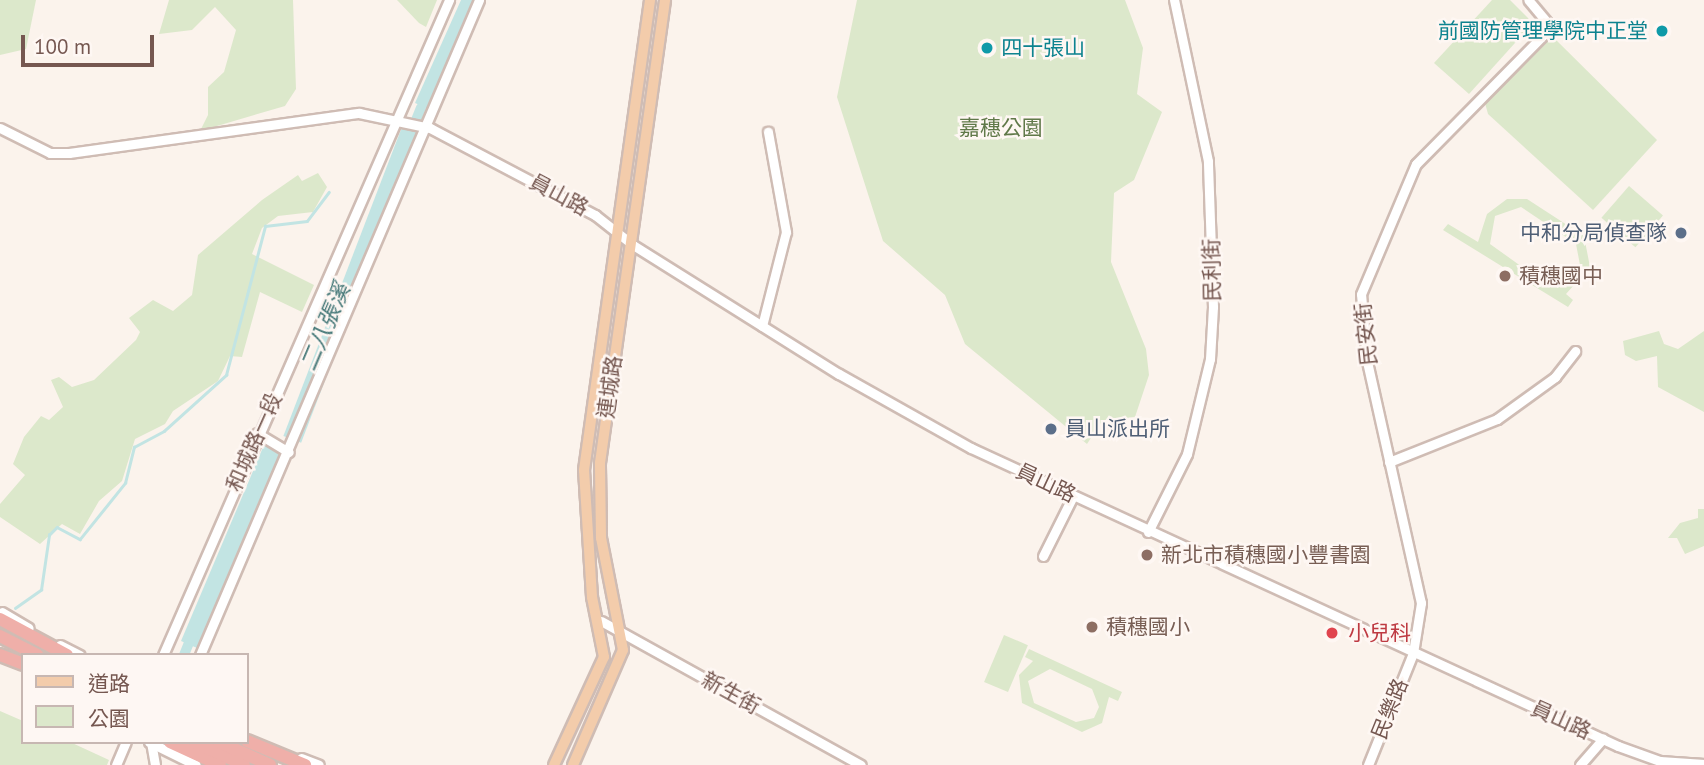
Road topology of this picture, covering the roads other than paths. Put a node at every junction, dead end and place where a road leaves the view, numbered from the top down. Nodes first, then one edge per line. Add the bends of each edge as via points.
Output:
1 (449, 0) edge
2 (479, 0) edge
3 (650, 0) edge
4 (665, 0) edge
5 (1174, 0) edge
6 (1528, 0) edge
7 (400, 119) junction
8 (427, 127) junction
9 (0, 128) edge
10 (768, 132) dead end
11 (617, 229) junction
12 (633, 245) junction
13 (762, 326) junction
14 (1575, 351) dead end
15 (257, 433) junction
16 (289, 452) junction
17 (1389, 462) junction
18 (1073, 496) junction
19 (1149, 532) junction
20 (1043, 556) dead end
21 (1, 615) edge
22 (601, 621) junction
23 (621, 635) junction
24 (0, 636) edge
25 (33, 653) edge
26 (64, 653) edge
27 (76, 653) edge
28 (164, 653) edge
29 (201, 653) edge
30 (1413, 653) junction
31 (0, 654) edge
32 (21, 664) edge
33 (248, 735) edge
34 (1603, 738) junction
35 (248, 741) edge
36 (125, 744) edge
37 (151, 744) edge
38 (199, 744) edge
39 (223, 744) edge
40 (167, 746) edge
41 (555, 761) edge
42 (304, 764) edge
43 (1704, 764) edge
44 (116, 765) edge
45 (157, 765) edge
46 (196, 765) edge
47 (220, 765) edge
48 (244, 765) edge
49 (270, 765) edge
50 (319, 765) edge
51 (573, 765) edge
52 (861, 765) edge
53 (1368, 765) edge
54 (1580, 765) edge

1 - 7 street, 和城路一段
2 - 8 street, 和城路一段
3 - 11 main road, 連城路
4 - 12 main road, 連城路
5 - 19 street, 民利街 via 1208,161 1213,307 1210,359 1187,454
6 - 17 street, 民安街 via 1550,27 1416,164 1365,280 1367,361
7 - 8 street, 員山路
7 - 9 street via 359,113 98,153 50,153
7 - 15 street, 和城路一段
8 - 11 street, 員山路
8 - 16 street, 和城路一段
10 - 13 street via 786,232
11 - 12 street, 員山路
11 - 22 main road, 連城路 via 584,470 592,597
12 - 13 street, 員山路
12 - 23 main road, 連城路 via 599,481 601,538
13 - 18 street, 員山路 via 930,426
14 - 17 street via 1555,377 1497,419
15 - 16 street
15 - 28 street, 和城路一段
16 - 29 street, 和城路一段
17 - 30 street, 民安街 via 1421,603
18 - 19 street, 員山路
18 - 20 street
19 - 30 street, 員山路
21 - 26 highway
21 - 27 street
22 - 23 street, 新生街
22 - 41 main road, 連城路 via 604,657
23 - 51 main road, 連城路 via 614,681
23 - 52 street, 新生街
24 - 25 highway
30 - 34 street, 員山路
30 - 53 street, 民樂路
31 - 32 highway
33 - 50 street
34 - 43 street, 員山路 via 1660,761
34 - 54 street
35 - 42 highway
36 - 44 street
37 - 45 street
38 - 48 highway
39 - 49 highway
40 - 45 street
40 - 46 street
40 - 47 highway

